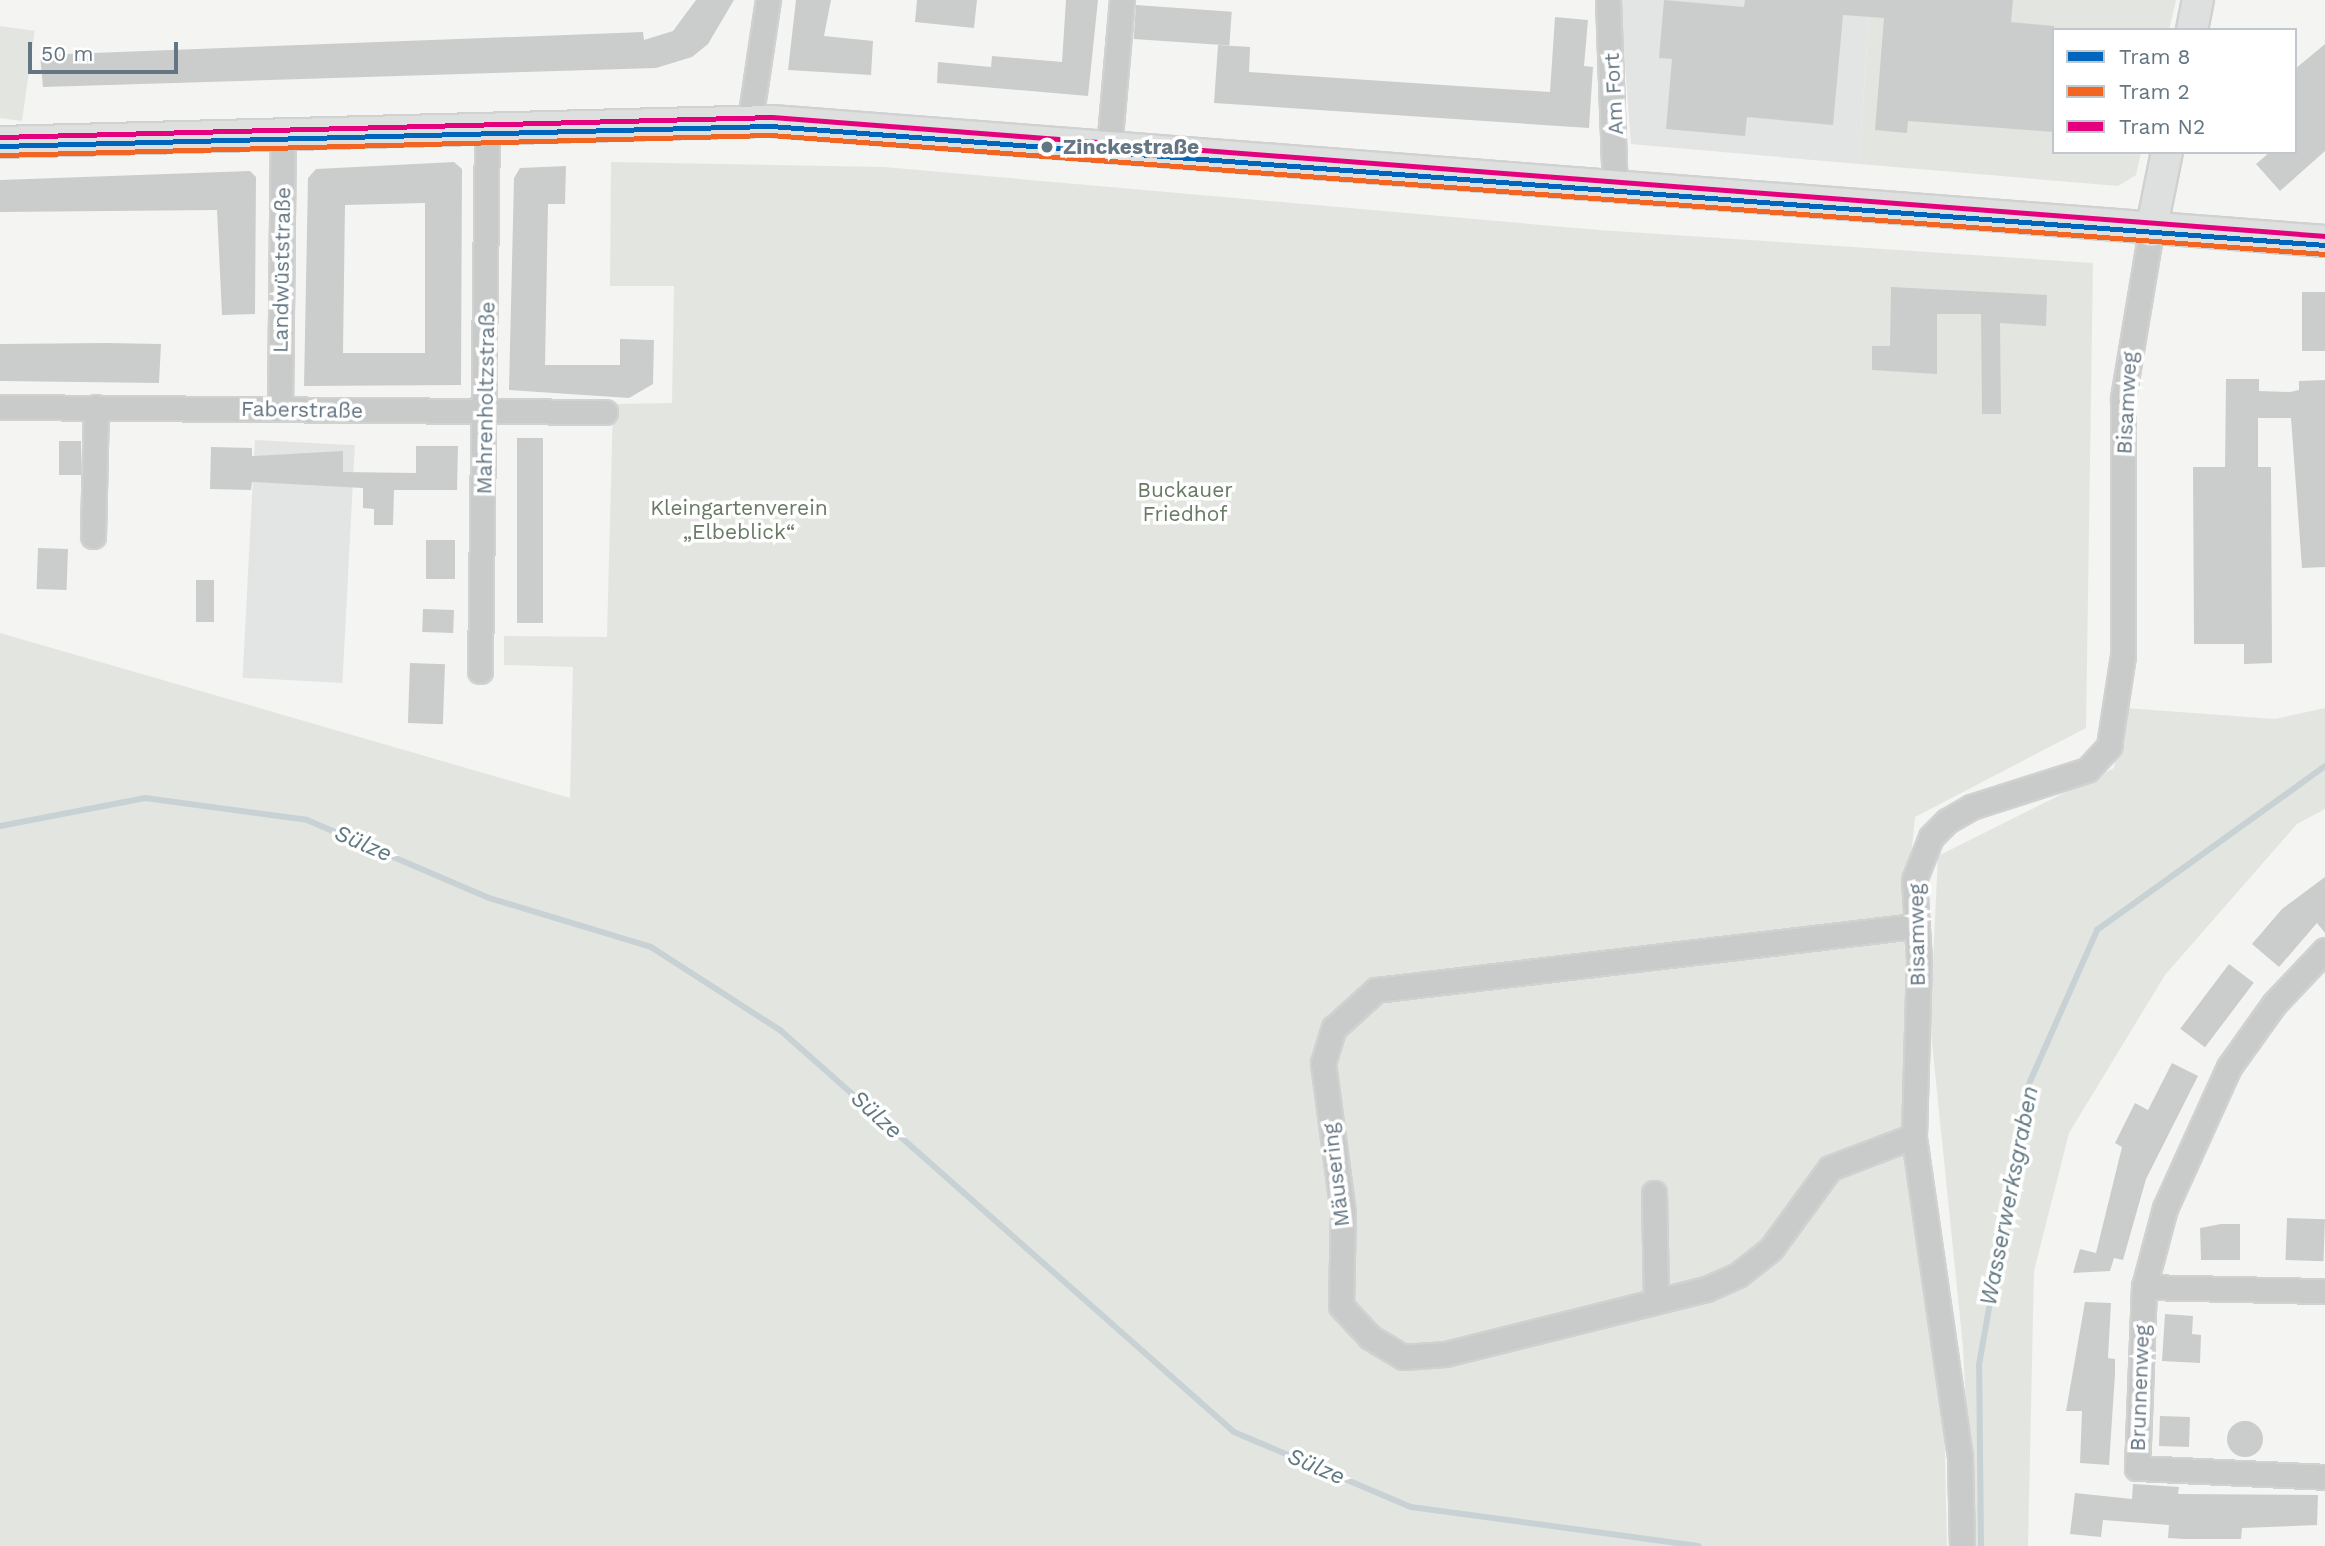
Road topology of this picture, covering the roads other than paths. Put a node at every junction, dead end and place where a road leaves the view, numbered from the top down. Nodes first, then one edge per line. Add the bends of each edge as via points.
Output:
1 (768, 0) edge
2 (1122, 0) edge
3 (1608, 0) edge
4 (2198, 0) edge
5 (2192, 28) edge
6 (750, 121) junction
7 (487, 126) junction
8 (283, 131) junction
9 (0, 142) edge
10 (1109, 148) junction
11 (2167, 154) edge
12 (1615, 188) junction
13 (2151, 231) junction
14 (2325, 240) edge
15 (0, 407) edge
16 (96, 407) junction
17 (280, 409) junction
18 (487, 411) junction
19 (605, 412) dead end
20 (93, 536) dead end
21 (480, 671) dead end
22 (1914, 926) junction
23 (2325, 950) edge
24 (1914, 1136) junction
25 (1654, 1193) dead end
26 (2144, 1287) junction
27 (2325, 1291) edge
28 (1656, 1300) junction
29 (2325, 1477) edge
30 (1962, 1546) edge

1 - 6 street
2 - 10 street
3 - 12 street, Am Fort
4 - 5 main road
6 - 7 main road
6 - 10 main road
7 - 8 main road
7 - 18 street, Mahrenholtzstraße
8 - 9 main road
8 - 17 street, Landwüststraße
10 - 12 main road
11 - 13 main road
12 - 13 main road
13 - 14 main road
13 - 22 street, Bisamweg via 2123,398 2122,681 2109,746 2087,770 1971,807 1947,821 1920,856
15 - 16 street, Faberstraße
16 - 17 street, Faberstraße
16 - 20 street
17 - 18 street, Faberstraße
18 - 19 street, Faberstraße
18 - 21 street, Mahrenholtzstraße
22 - 24 street, Bisamweg
22 - 28 street, Mäusering via 1376,990 1334,1028 1323,1063 1343,1213 1341,1306 1370,1337 1403,1357 1446,1354
23 - 26 street via 2274,1004 2229,1067 2165,1208
24 - 28 street, Mäusering via 1830,1168 1771,1249 1738,1275
24 - 30 street, Bisamweg via 1960,1457
25 - 28 street
26 - 27 street
26 - 29 street, Brunnenweg via 2137,1468

